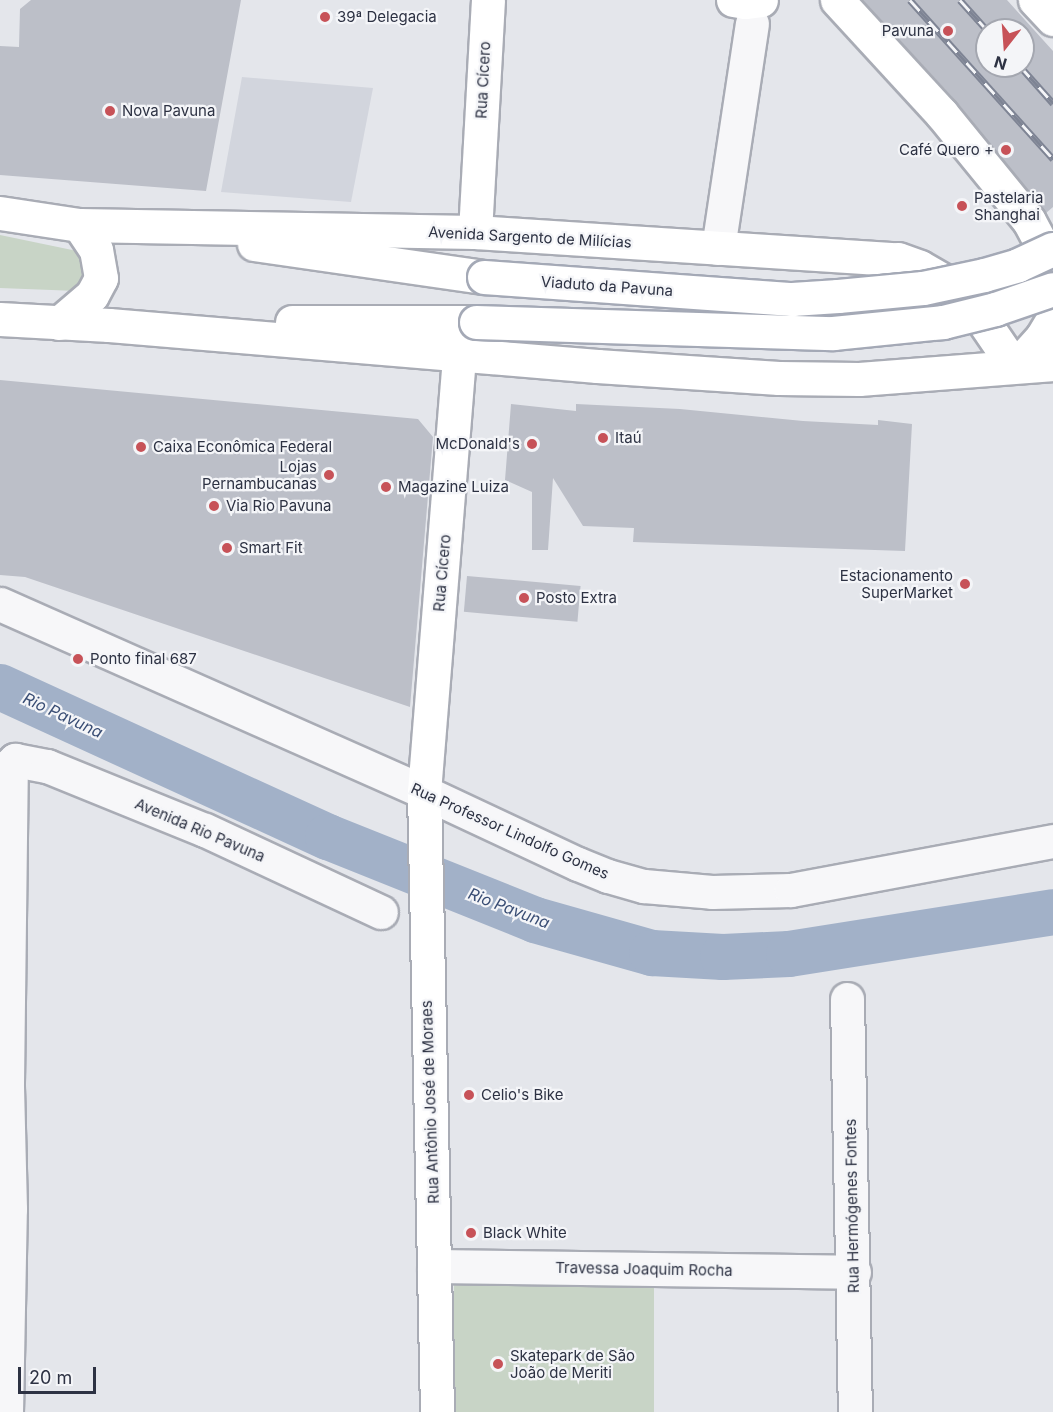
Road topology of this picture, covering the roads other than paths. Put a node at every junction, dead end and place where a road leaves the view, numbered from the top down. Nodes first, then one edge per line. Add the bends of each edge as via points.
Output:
1 (488, 0) edge
2 (837, 0) edge
3 (1035, 0) edge
4 (749, 8) edge
5 (1053, 19) edge
6 (0, 213) edge
7 (79, 225) junction
8 (158, 226) junction
9 (475, 232) junction
10 (718, 248) junction
11 (1053, 249) edge
12 (1053, 266) edge
13 (1053, 289) edge
14 (1053, 319) edge
15 (0, 320) edge
16 (59, 322) junction
17 (161, 329) junction
18 (459, 353) junction
19 (1053, 364) edge
20 (1015, 366) junction
21 (0, 604) edge
22 (424, 807) junction
23 (1053, 841) edge
24 (381, 912) dead end
25 (848, 999) dead end
26 (3, 1083) edge
27 (434, 1266) junction
28 (854, 1272) junction
29 (6, 1412) edge
30 (437, 1412) edge
31 (855, 1412) edge

1 - 9 main road, Rua Cícero
2 - 12 main road via 941,113 1029,220
3 - 5 main road
4 - 10 street
6 - 7 main road, Avenida Sargento de Milícias
7 - 8 main road, Avenida Sargento de Milícias
7 - 16 main road via 96,250 101,278 92,295
8 - 9 main road, Avenida Sargento de Milícias
8 - 11 main road, Viaduto da Pavuna, bridge via 284,249 484,277 792,299 922,288 1018,265
9 - 10 main road, Avenida Sargento de Milícias
10 - 20 main road, Avenida Sargento de Milícias via 911,262 936,275 965,299
13 - 17 main road, bridge via 943,322 833,333 476,322 286,322
14 - 20 main road
15 - 16 main road
16 - 17 main road
17 - 18 main road
18 - 20 main road via 779,378 859,379
18 - 22 main road, Rua Cícero
19 - 20 main road
21 - 22 street, Rua Professor Lindolfo Gomes
22 - 23 street, Rua Professor Lindolfo Gomes via 608,876 675,890 791,890
22 - 27 main road, Rua Antônio José de Moraes
24 - 26 street, Avenida Rio Pavuna via 205,830 47,766 15,760 9,773
25 - 28 street, Rua Hermógenes Fontes
26 - 29 street via 10,1209
27 - 28 street, Travessa Joaquim Rocha
27 - 30 main road, Rua Antônio José de Moraes
28 - 31 street, Rua Hermógenes Fontes

